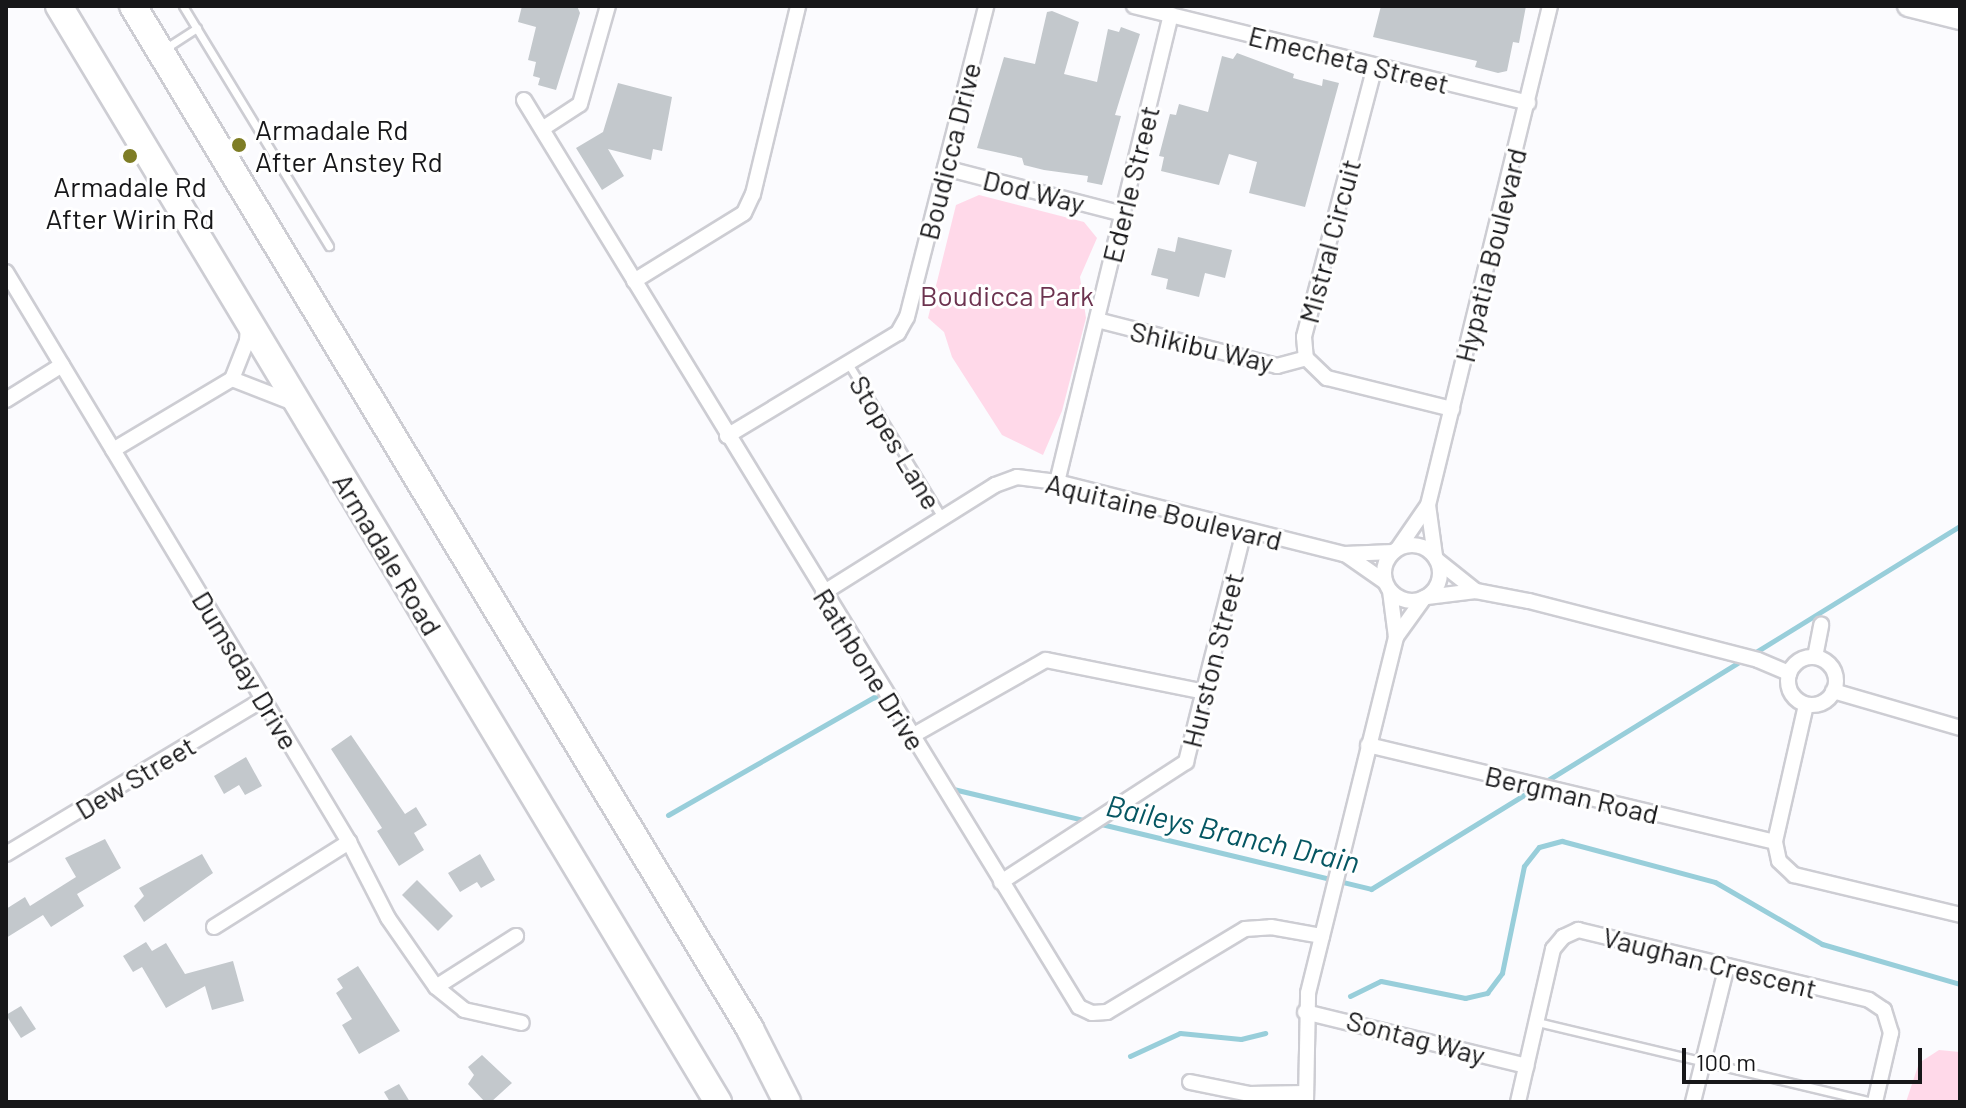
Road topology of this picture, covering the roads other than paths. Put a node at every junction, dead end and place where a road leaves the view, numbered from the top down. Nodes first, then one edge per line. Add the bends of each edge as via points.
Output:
1 (59, 6) edge
2 (133, 6) edge
3 (183, 6) edge
4 (608, 6) edge
5 (798, 6) edge
6 (986, 6) edge
7 (1134, 6) edge
8 (1550, 6) edge
9 (1908, 6) edge
10 (1171, 15) junction
11 (1960, 19) edge
12 (197, 28) junction
13 (161, 51) junction
14 (1375, 66) junction
15 (524, 100) dead end
16 (1528, 103) junction
17 (542, 129) junction
18 (945, 168) junction
19 (1123, 214) junction
20 (329, 246) dead end
21 (6, 272) edge
22 (634, 281) junction
23 (248, 320) junction
24 (1097, 320) junction
25 (1306, 358) junction
26 (62, 365) junction
27 (849, 365) junction
28 (232, 379) junction
29 (6, 400) edge
30 (297, 405) junction
31 (1452, 409) junction
32 (727, 436) junction
33 (113, 450) junction
34 (1057, 482) junction
35 (1428, 505) junction
36 (943, 519) junction
37 (1244, 531) junction
38 (1396, 550) junction
39 (1344, 554) junction
40 (1436, 558) junction
41 (1387, 586) junction
42 (1476, 591) junction
43 (823, 593) junction
44 (1426, 598) junction
45 (1821, 625) dead end
46 (1396, 637) junction
47 (1815, 657) junction
48 (1789, 673) junction
49 (1833, 691) junction
50 (1204, 692) junction
51 (264, 699) junction
52 (1806, 705) junction
53 (1960, 728) edge
54 (912, 736) junction
55 (1368, 745) junction
56 (349, 842) junction
57 (1775, 842) junction
58 (6, 854) edge
59 (1001, 882) junction
60 (1960, 915) edge
61 (214, 927) dead end
62 (516, 936) dead end
63 (1322, 936) junction
64 (1727, 966) junction
65 (436, 987) junction
66 (1305, 1012) junction
67 (1537, 1022) junction
68 (522, 1023) dead end
69 (1703, 1062) junction
70 (1526, 1066) junction
71 (1190, 1082) dead end
72 (1249, 1098) edge
73 (1306, 1098) edge
74 (718, 1102) edge
75 (787, 1102) edge
76 (1518, 1102) edge
77 (1693, 1102) edge
78 (1874, 1102) edge

1 - 23 highway, Armadale Road
2 - 13 highway
3 - 12 lane
4 - 17 street via 580,104
5 - 22 street via 744,213
6 - 18 street, Boudicca Drive
7 - 10 street
8 - 16 street, Hypatia Boulevard
9 - 11 street
10 - 14 street, Emecheta Street
10 - 19 street, Ederle Street
12 - 13 lane
12 - 20 lane
13 - 75 highway via 750,1029
14 - 16 street, Emecheta Street
14 - 25 street, Mistral Circuit via 1304,337
15 - 17 street, Rathbone Drive
16 - 31 street, Hypatia Boulevard
17 - 22 street, Rathbone Drive
18 - 19 street, Dod Way
18 - 27 street, Boudicca Drive via 907,317 898,333
19 - 24 street, Ederle Street
21 - 26 street, Dumsday Drive
22 - 32 street, Rathbone Drive
23 - 28 street via 247,341
23 - 30 highway, Armadale Road
24 - 25 street, Shikibu Way via 1277,366
24 - 34 street, Ederle Street
25 - 31 street, Mistral Circuit via 1327,378
26 - 29 street
26 - 33 street, Dumsday Drive
27 - 32 street, Boudicca Drive
27 - 36 lane, Stopes Lane
28 - 30 street
28 - 33 street
30 - 74 highway, Armadale Road
31 - 35 street, Hypatia Boulevard
32 - 43 street, Rathbone Drive
33 - 51 street, Dumsday Drive
34 - 36 street, Aquitaine Boulevard via 1017,477
34 - 37 street, Aquitaine Boulevard
35 - 38 street
35 - 40 street
36 - 43 street, Aquitaine Boulevard
37 - 39 street, Aquitaine Boulevard
37 - 50 street, Hurston Street
38 - 39 street
38 - 40 street via 1414,545
38 - 41 street via 1384,566
39 - 41 street
40 - 42 street
40 - 44 street via 1439,580
41 - 44 street via 1406,600
41 - 46 street
42 - 44 street
42 - 48 street via 1743,656
43 - 54 street, Rathbone Drive
44 - 46 street
45 - 47 street
46 - 55 street
47 - 48 street via 1803,659
47 - 49 street via 1833,669
48 - 52 street via 1792,693
49 - 52 street via 1822,703
49 - 53 street
50 - 54 street via 1046,660
50 - 59 street, Hurston Street via 1186,762
51 - 56 street, Dumsday Drive
51 - 58 street, Dew Street
52 - 57 street
54 - 59 street, Rathbone Drive
55 - 57 street, Bergman Road
55 - 63 street
56 - 61 street
56 - 65 street, Dumsday Drive via 388,918
57 - 60 street via 1779,861 1794,875
59 - 63 street, Rathbone Drive via 1069,994 1092,1013 1107,1012 1245,929 1271,927
62 - 65 street
63 - 66 street
64 - 67 street, Vaughan Crescent via 1578,930 1553,949
64 - 69 street
64 - 78 street, Vaughan Crescent via 1869,1000 1884,1010 1891,1033
65 - 68 street, Dumsday Drive via 464,1010
66 - 70 street, Sontag Way
66 - 73 street
67 - 69 lane
67 - 70 street, Vaughan Crescent
69 - 77 street
69 - 78 lane
70 - 76 street, Vaughan Crescent
71 - 72 street
72 - 73 street

